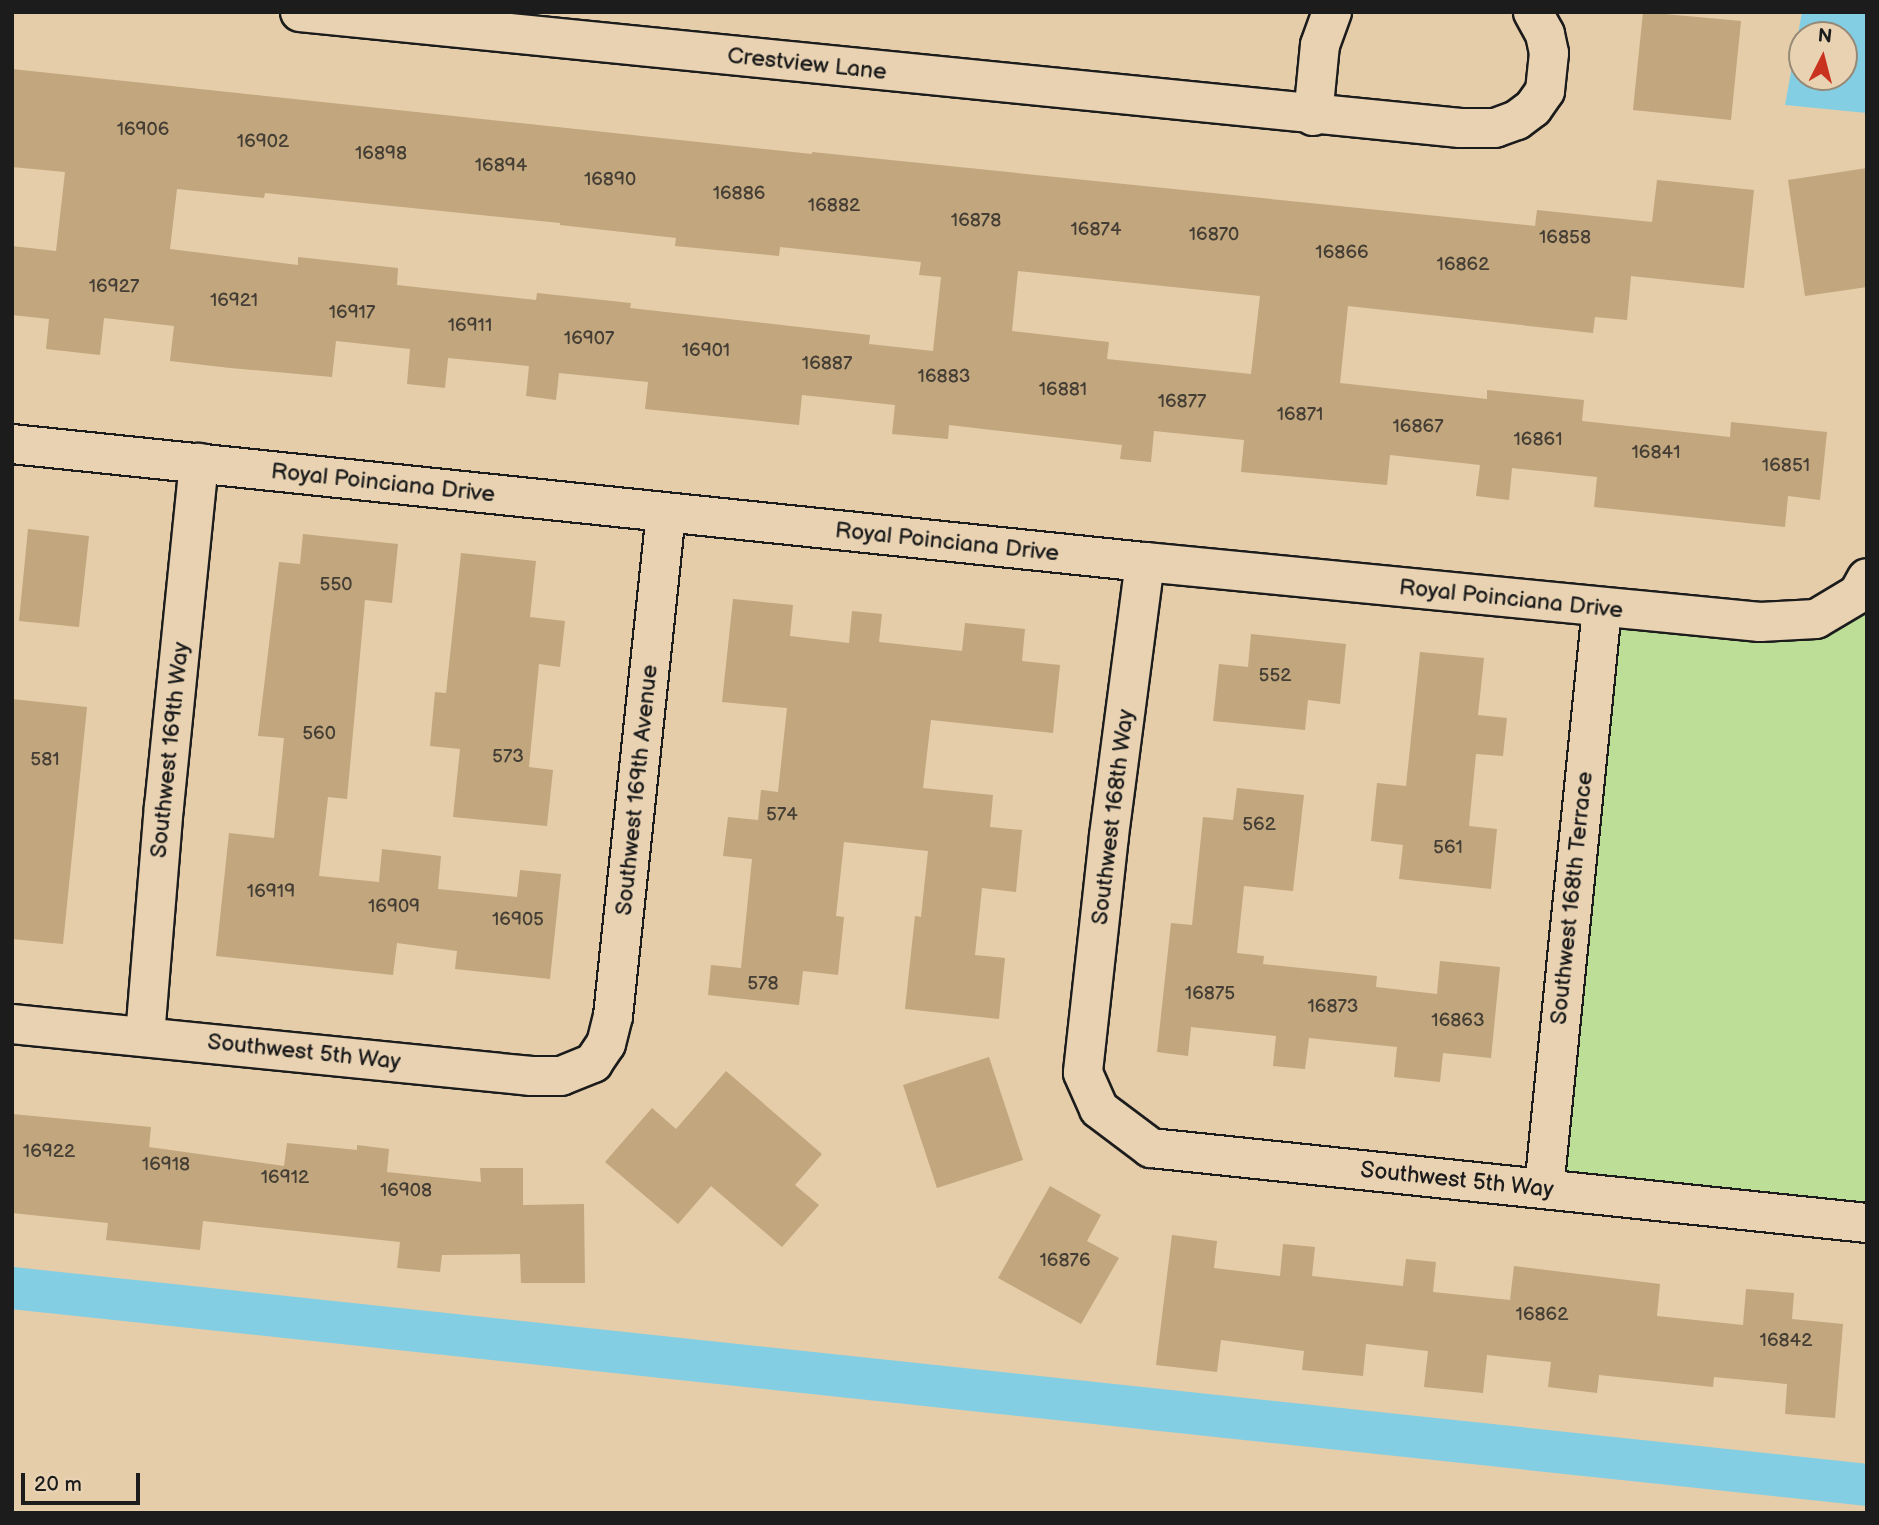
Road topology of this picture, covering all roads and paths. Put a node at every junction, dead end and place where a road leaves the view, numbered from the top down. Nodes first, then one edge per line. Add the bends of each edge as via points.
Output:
1 (300, 12) edge
2 (1332, 12) edge
3 (1534, 12) edge
4 (1313, 116) junction
5 (12, 444) edge
6 (199, 463) junction
7 (666, 513) junction
8 (1145, 562) junction
9 (1867, 578) edge
10 (1602, 608) junction
11 (12, 1024) edge
12 (145, 1036) junction
13 (593, 1063) joint
14 (1083, 1073) joint
15 (1544, 1189) junction
16 (1867, 1223) edge

1 - 4 street, Crestview Lane
2 - 4 street via 1320,45
3 - 4 street, Crestview Lane via 1545,34 1549,72 1545,91 1517,120 1495,128 1460,128
5 - 6 street, Royal Poinciana Drive
6 - 7 street, Royal Poinciana Drive
6 - 12 street, Southwest 169th Way
7 - 8 street, Royal Poinciana Drive
7 - 13 street, Southwest 169th Avenue via 613,1016 606,1044
8 - 10 street, Royal Poinciana Drive
8 - 14 street, Southwest 168th Way
9 - 10 street, Royal Poinciana Drive via 1858,594 1816,619 1759,622
10 - 15 street, Southwest 168th Terrace
11 - 12 street, Southwest 5th Way
12 - 13 street, Southwest 5th Way via 531,1076 561,1076
14 - 15 street, Southwest 5th Way via 1099,1109 1151,1148
15 - 16 street, Southwest 5th Way

